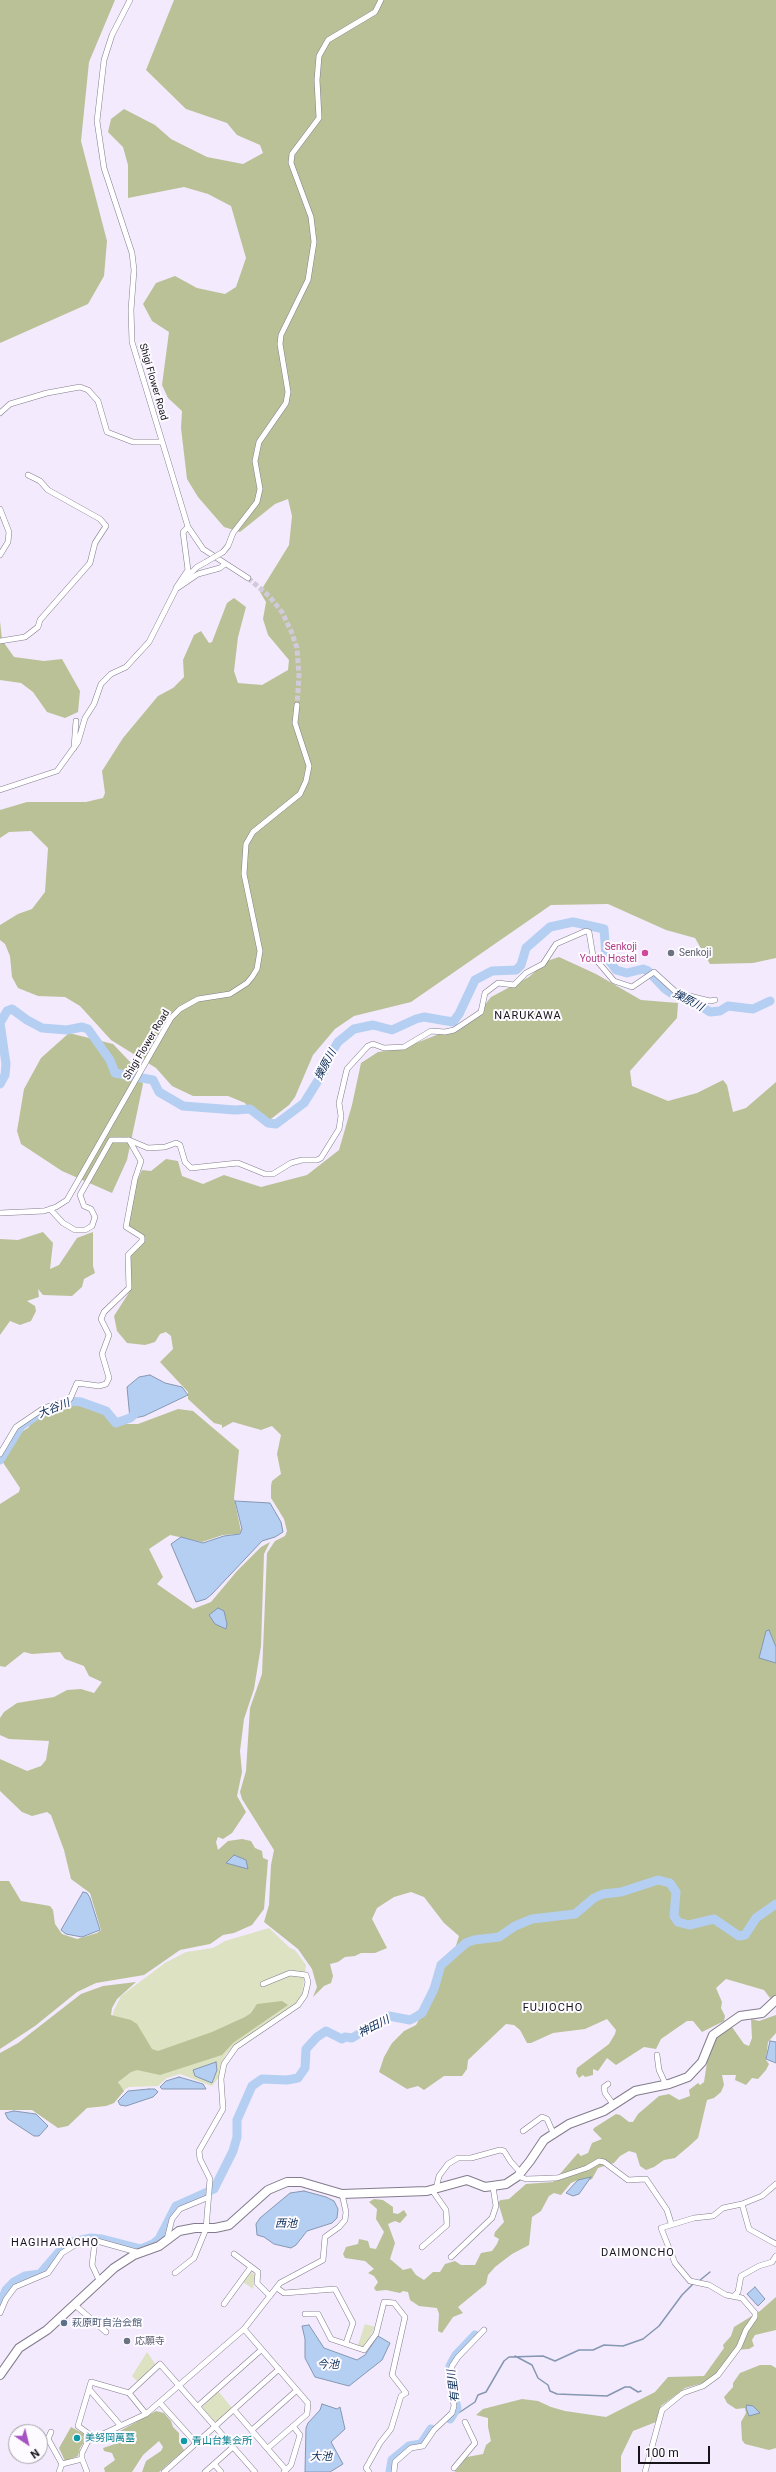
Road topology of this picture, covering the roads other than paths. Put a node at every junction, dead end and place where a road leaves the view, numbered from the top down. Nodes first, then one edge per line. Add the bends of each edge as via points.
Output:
1 (130, 0) edge
2 (381, 0) edge
3 (0, 413) edge
4 (162, 442) junction
5 (28, 475) dead end
6 (0, 509) edge
7 (188, 527) junction
8 (0, 555) edge
9 (225, 564) junction
10 (248, 578) tunnel mouth
11 (181, 586) junction
12 (176, 589) junction
13 (0, 641) edge
14 (297, 705) tunnel mouth
15 (76, 721) dead end
16 (73, 750) junction
17 (0, 790) edge
18 (715, 1000) dead end
19 (130, 1140) junction
20 (50, 1209) junction
21 (0, 1213) edge
22 (0, 1454) edge
23 (264, 1984) dead end
24 (776, 2000) edge
25 (657, 2055) dead end
26 (608, 2084) dead end
27 (666, 2085) junction
28 (613, 2104) junction
29 (523, 2131) dead end
30 (554, 2135) junction
31 (519, 2174) junction
32 (776, 2184) edge
33 (493, 2187) junction
34 (434, 2189) junction
35 (342, 2194) junction
36 (209, 2197) junction
37 (742, 2204) junction
38 (671, 2223) junction
39 (206, 2229) junction
40 (97, 2234) dead end
41 (167, 2239) junction
42 (96, 2241) junction
43 (776, 2244) edge
44 (422, 2247) dead end
45 (140, 2253) junction
46 (234, 2254) dead end
47 (776, 2256) edge
48 (451, 2257) dead end
49 (251, 2266) junction
50 (175, 2273) dead end
51 (99, 2280) junction
52 (276, 2288) junction
53 (270, 2296) junction
54 (734, 2296) junction
55 (224, 2304) dead end
56 (75, 2305) junction
57 (0, 2313) edge
58 (305, 2314) dead end
59 (244, 2329) junction
60 (484, 2330) dead end
61 (106, 2332) dead end
62 (346, 2343) junction
63 (261, 2350) junction
64 (279, 2369) junction
65 (0, 2375) edge
66 (179, 2386) junction
67 (88, 2389) junction
68 (297, 2390) junction
69 (129, 2393) junction
70 (160, 2403) junction
71 (198, 2406) junction
72 (234, 2410) junction
73 (146, 2414) junction
74 (465, 2422) dead end
75 (120, 2425) junction
76 (216, 2426) junction
77 (293, 2426) junction
78 (252, 2430) junction
79 (51, 2432) dead end
80 (93, 2438) junction
81 (48, 2439) joint
82 (196, 2443) junction
83 (233, 2447) junction
84 (268, 2448) junction
85 (82, 2459) junction
86 (62, 2464) junction
87 (214, 2464) junction
88 (454, 2468) dead end
89 (285, 2471) edge
90 (59, 2472) edge
91 (87, 2472) edge
92 (164, 2472) edge
93 (205, 2472) edge
94 (220, 2472) edge
95 (256, 2472) edge
96 (369, 2472) edge
97 (394, 2472) edge
98 (645, 2472) edge

1 - 4 street, Shigi Flower Road via 112,35 104,60 98,101 99,142 104,168 132,253 132,342
2 - 11 street, bridge via 375,12 328,40 319,56 319,118 292,154 291,163 311,217 314,242 308,280 281,335 280,344 288,392 286,403 259,442 255,461 260,489 257,502 233,533 223,552 197,567 184,579
3 - 4 street via 10,404 80,387 88,390 98,401 107,432 133,442
4 - 7 street, Shigi Flower Road
5 - 13 street via 40,481 48,490 100,519 106,526 95,543 90,563 40,620 38,627 25,637
6 - 8 street via 9,532 8,542
7 - 9 street, Shigi Flower Road via 203,549
7 - 12 street via 183,532 188,570
9 - 10 street, Shigi Flower Road
9 - 11 street via 220,568 198,574
11 - 12 street
12 - 16 street via 149,642 126,667 111,674 101,684
14 - 20 street, Shigi Flower Road via 295,723 309,766 306,781 300,794 253,832 246,844 244,874 260,951 257,969 247,984 239,990 193,1002 171,1018 70,1196 62,1204
15 - 16 street
16 - 17 street via 56,772
18 - 19 street via 677,993 654,972 632,988 614,981 592,956 589,932 586,931 556,944 543,964 526,973 514,985 494,985 485,994 481,1012 454,1030 431,1031 404,1047 384,1048 373,1044 368,1046 347,1069 339,1103 339,1129 321,1158 317,1160 291,1163 273,1174 265,1174 238,1163 191,1168 185,1162 180,1145 176,1143 165,1147 148,1148
19 - 20 street via 111,1140 82,1189 81,1200 95,1217 92,1226 85,1230 74,1230
19 - 22 street via 141,1160 126,1227 142,1237 142,1240 128,1255 129,1288 107,1309 101,1320 109,1335 102,1354 110,1378 106,1384 99,1386 77,1383 70,1399 44,1408 16,1427
20 - 21 street
23 - 36 street via 290,1973 306,1975 308,1982 305,1995 298,2005 236,2047 224,2064 221,2077 223,2109 199,2151 210,2179
24 - 27 highway via 762,2012 740,2016 720,2029 709,2041 696,2071 684,2079
25 - 27 street via 659,2070
26 - 28 street via 604,2087 605,2093
27 - 28 highway via 640,2089
28 - 30 highway via 604,2111 569,2124
29 - 30 street via 542,2117 548,2119
30 - 31 highway via 544,2140
31 - 33 highway via 506,2184
31 - 34 street via 504,2151 500,2150 471,2158 458,2158 448,2164 438,2176
31 - 38 street via 526,2179 557,2178 599,2161 604,2162 628,2180 646,2180 667,2210
32 - 37 street via 762,2196
33 - 34 highway via 481,2186 466,2180
33 - 48 street via 496,2206 492,2218
34 - 35 highway
34 - 44 street via 446,2210 447,2225
35 - 39 highway via 301,2182 283,2183 268,2190 229,2225
35 - 52 street via 346,2204 345,2220 325,2237 323,2260 287,2278
36 - 39 street
36 - 41 street via 180,2209 172,2220
37 - 38 street via 723,2208 714,2216
37 - 43 street via 748,2229
38 - 54 street via 661,2228 675,2263 685,2276 694,2284 709,2285 726,2295
39 - 41 highway via 185,2229
39 - 50 street via 194,2258
40 - 42 street
41 - 45 highway via 152,2250
42 - 45 street
42 - 51 street via 93,2245 92,2265
42 - 57 street via 68,2249 48,2273 15,2287
45 - 51 highway via 128,2258
46 - 49 street
47 - 54 street via 772,2262 741,2276 738,2292
49 - 53 street via 258,2272 257,2283
49 - 55 street
51 - 56 highway
52 - 53 street
52 - 62 street via 284,2293 335,2289 353,2323
53 - 59 street
54 - 98 street via 742,2298 755,2312 753,2322 746,2330 739,2347 714,2379 683,2393 662,2410
56 - 61 street
56 - 65 highway via 46,2330 19,2348
58 - 62 street via 318,2314 331,2339
59 - 63 street
59 - 66 street
60 - 97 street via 452,2366 452,2414 434,2430 423,2446 411,2448 394,2462
62 - 96 street via 366,2350 376,2334 385,2301 394,2303 405,2317 392,2375 406,2393 401,2396 391,2429 366,2468
63 - 64 street
63 - 71 street
64 - 68 street
64 - 72 street
66 - 69 street via 160,2364
66 - 70 street
66 - 71 street
67 - 69 street via 92,2381
67 - 75 street
67 - 80 street via 78,2426
68 - 77 street via 308,2403 309,2409
68 - 78 street
69 - 73 street
70 - 73 street
70 - 82 street
71 - 76 street
72 - 76 street
72 - 78 street
73 - 75 street
74 - 88 street via 475,2443
75 - 80 street
76 - 82 street
76 - 83 street
77 - 84 street
77 - 89 street via 300,2435 291,2466
78 - 84 street
79 - 81 street
80 - 85 street via 83,2448
81 - 86 street
82 - 92 street
83 - 87 street
83 - 95 street
84 - 89 street
85 - 86 street
85 - 91 street
86 - 90 street
87 - 93 street
87 - 94 street

